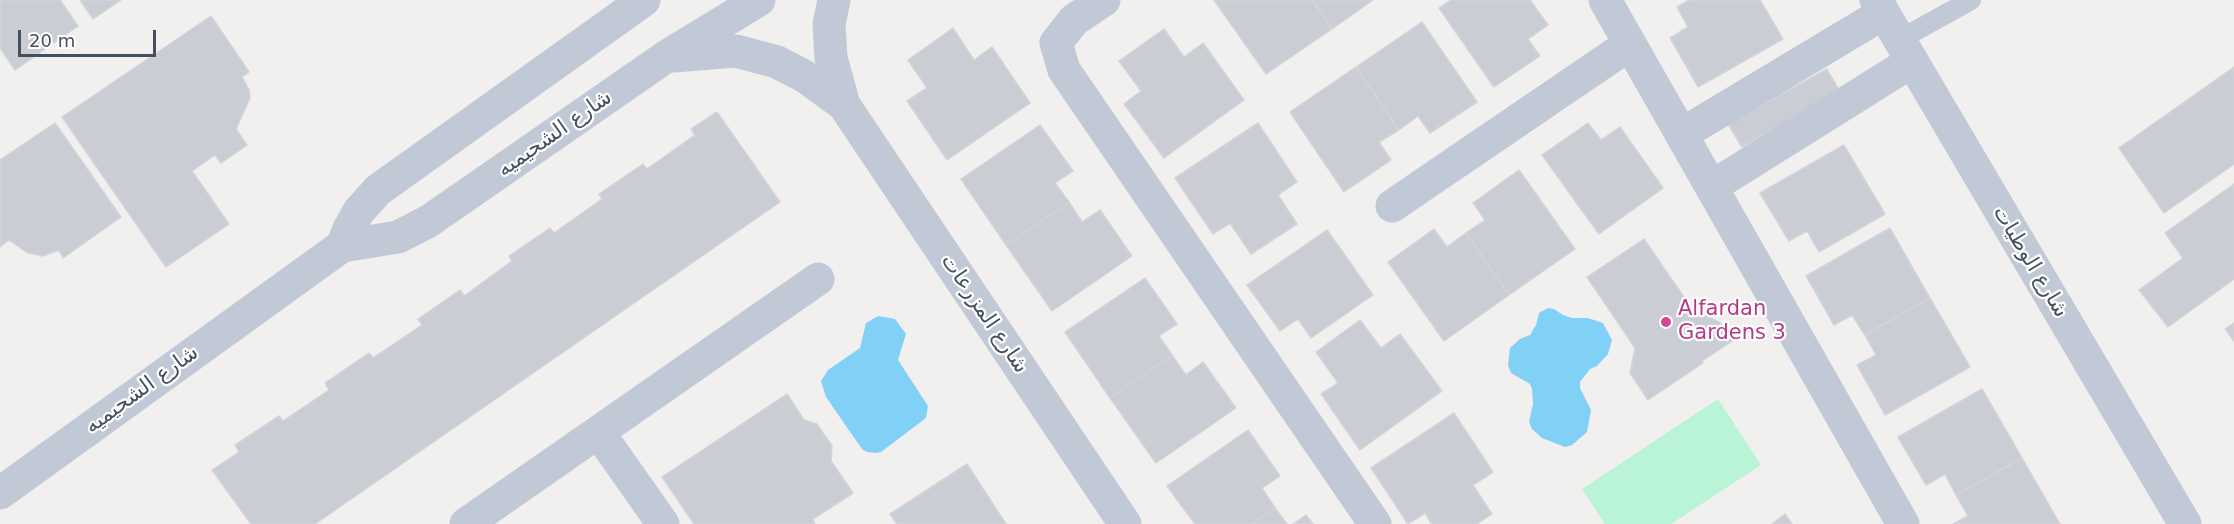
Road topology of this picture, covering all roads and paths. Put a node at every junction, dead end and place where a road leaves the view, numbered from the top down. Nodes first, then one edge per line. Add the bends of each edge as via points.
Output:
1 (644, 0) edge
2 (759, 0) edge
3 (834, 0) edge
4 (1104, 0) edge
5 (1605, 0) edge
6 (1971, 0) edge
7 (1892, 29) edge
8 (1630, 45) junction
9 (667, 56) junction
10 (844, 105) junction
11 (1682, 134) junction
12 (1713, 186) junction
13 (1392, 206) dead end
14 (342, 246) junction
15 (818, 279) dead end
16 (599, 433) junction
17 (0, 493) edge
18 (466, 524) edge
19 (663, 524) edge
20 (1125, 524) edge
21 (1375, 524) edge
22 (1903, 524) edge
23 (2185, 524) edge

1 - 14 street, شارع الشحيميه via 378,190 359,211
2 - 9 street, شارع الشحيميه
3 - 10 street, شارع المزرعات via 831,58
4 - 21 street via 1074,20 1056,43 1064,70
5 - 8 street
6 - 7 lane
7 - 11 street
7 - 12 street
7 - 23 street, شارع الوطيات
8 - 11 street
8 - 13 street
9 - 10 street, شارع المزرعات via 736,51 767,59 804,76
9 - 14 street, شارع الشحيميه via 429,221 398,237
10 - 20 street, شارع المزرعات
11 - 12 street
12 - 22 street
14 - 17 street, شارع الشحيميه
15 - 16 street
16 - 18 street
16 - 19 street

